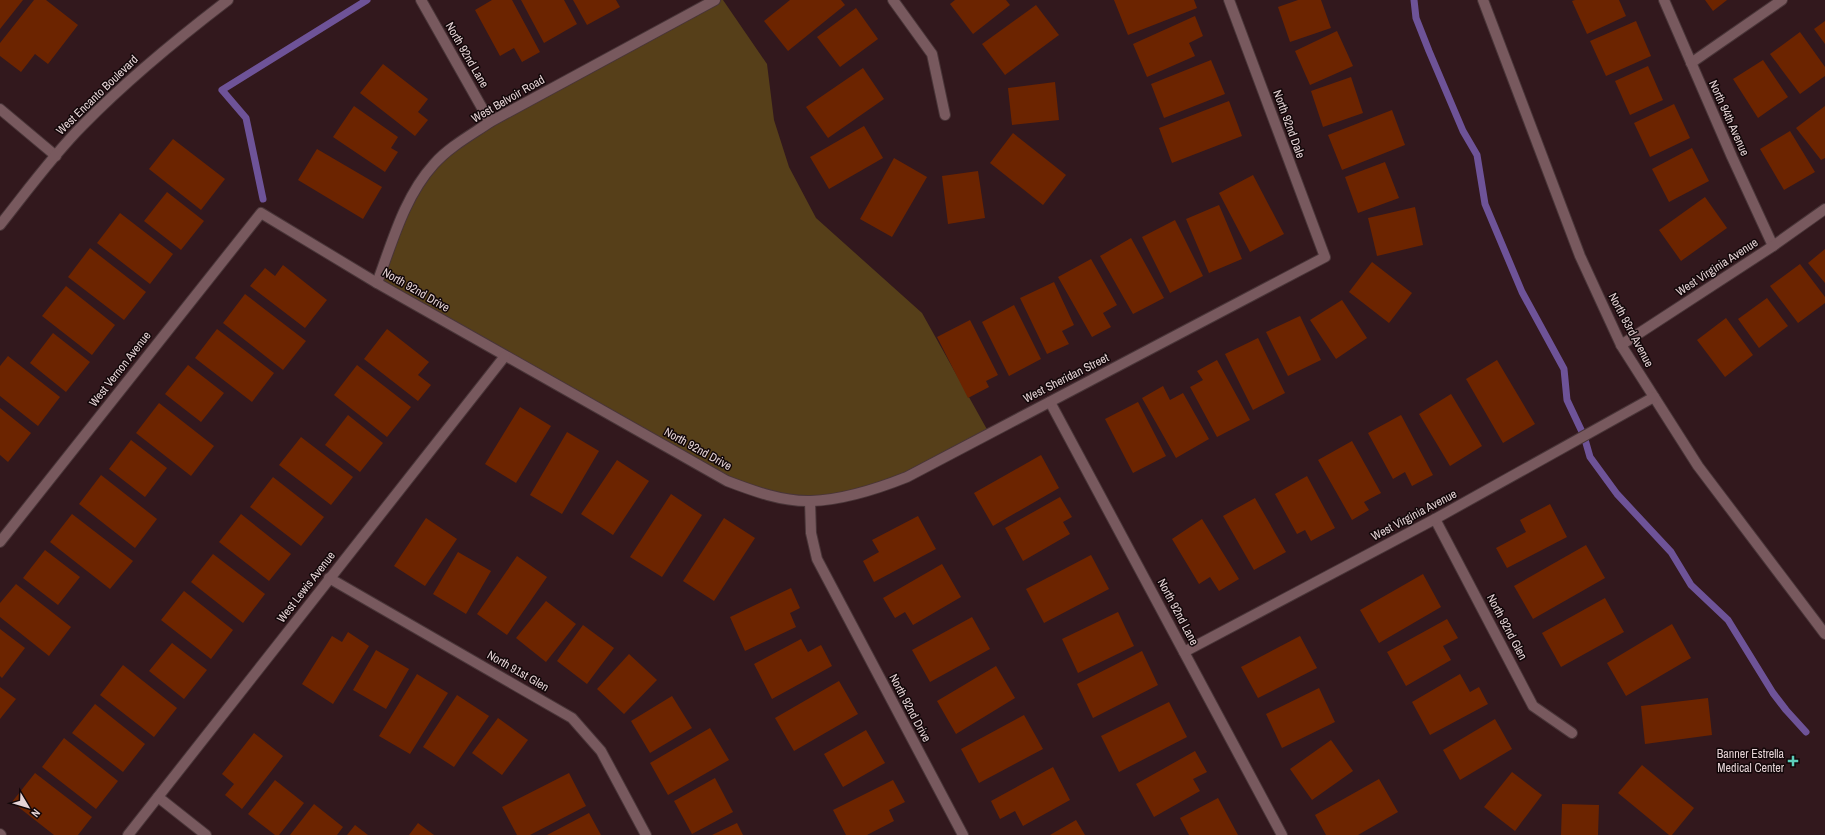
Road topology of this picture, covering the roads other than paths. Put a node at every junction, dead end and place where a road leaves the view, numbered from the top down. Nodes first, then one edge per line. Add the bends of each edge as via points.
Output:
1 (228, 0) edge
2 (421, 0) edge
3 (715, 0) edge
4 (893, 0) edge
5 (1229, 0) edge
6 (1483, 0) edge
7 (1664, 0) edge
8 (1782, 0) edge
9 (1691, 63) junction
10 (0, 108) edge
11 (945, 116) dead end
12 (490, 122) junction
13 (56, 156) junction
14 (1825, 209) edge
15 (261, 213) joint
16 (0, 225) edge
17 (1773, 246) junction
18 (1325, 257) joint
19 (377, 283) junction
20 (1621, 345) junction
21 (505, 356) junction
22 (1654, 397) junction
23 (1050, 402) junction
24 (810, 501) junction
25 (1435, 519) junction
26 (0, 542) edge
27 (329, 578) junction
28 (1825, 634) edge
29 (1184, 652) junction
30 (1572, 733) dead end
31 (158, 797) junction
32 (128, 835) edge
33 (206, 835) edge
34 (646, 835) edge
35 (963, 835) edge
36 (1282, 835) edge

1 - 13 street, West Encanto Boulevard via 173,42 127,82 82,125
2 - 12 street, North 92nd Lane
3 - 12 street, West Belvoir Road
4 - 11 street via 932,54
5 - 18 street, North 92nd Dale
6 - 20 street, North 93rd Avenue via 1580,256
7 - 9 street, North 94th Avenue
8 - 9 street
9 - 17 street, North 94th Avenue
10 - 13 street
12 - 19 street, West Belvoir Road via 434,164 418,186 404,211
13 - 16 street, West Encanto Boulevard
14 - 17 street, West Virginia Avenue
15 - 19 street, North 92nd Drive
15 - 26 street, West Vernon Avenue
17 - 20 street, West Virginia Avenue
18 - 23 street, West Sheridan Street
19 - 21 street, North 92nd Drive
20 - 22 street, North 93rd Avenue
21 - 24 street, North 92nd Drive via 727,481 751,490
21 - 27 street, West Lewis Avenue
22 - 25 street, West Virginia Avenue
22 - 28 street, North 93rd Avenue via 1698,466
23 - 24 street, West Sheridan Street via 883,487 849,496
23 - 29 street, North 92nd Lane
24 - 35 street, North 92nd Drive via 811,533 817,559
25 - 29 street, West Virginia Avenue
25 - 30 street, North 92nd Glen via 1533,706
27 - 31 street, West Lewis Avenue
27 - 34 street, North 91st Glen via 572,718 600,751
29 - 36 street, North 92nd Lane
31 - 32 street, West Lewis Avenue
31 - 33 street

